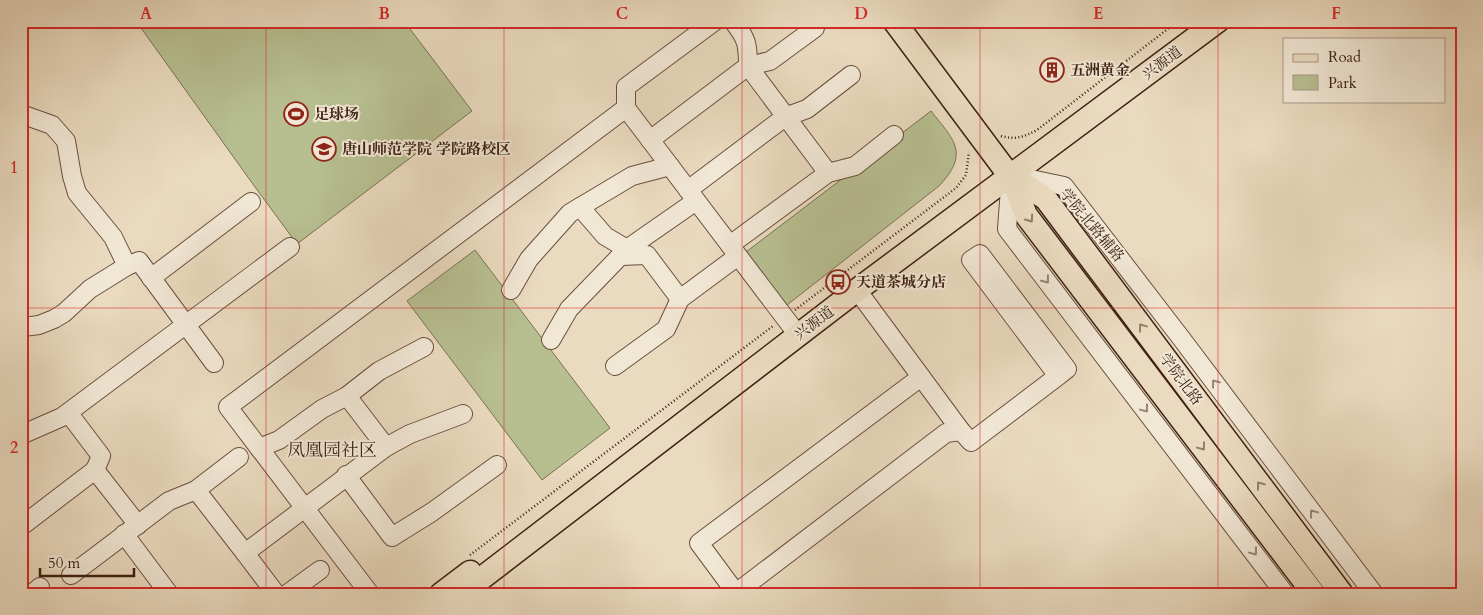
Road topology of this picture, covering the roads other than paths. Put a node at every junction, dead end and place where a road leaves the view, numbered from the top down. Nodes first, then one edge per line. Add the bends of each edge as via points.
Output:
1 (715, 21) edge
2 (733, 21) edge
3 (894, 21) edge
4 (1196, 21) edge
5 (1218, 21) edge
6 (815, 28) dead end
7 (748, 66) junction
8 (851, 75) dead end
9 (626, 108) junction
10 (21, 114) edge
11 (785, 117) junction
12 (894, 136) dead end
13 (650, 140) junction
14 (670, 166) junction
15 (1007, 171) junction
16 (828, 173) junction
17 (692, 195) junction
18 (251, 202) dead end
19 (580, 207) junction
20 (290, 247) dead end
21 (734, 251) junction
22 (623, 252) junction
23 (128, 266) junction
24 (151, 278) junction
25 (511, 290) dead end
26 (857, 290) junction
27 (680, 299) junction
28 (21, 325) edge
29 (186, 325) junction
30 (791, 326) junction
31 (1181, 338) junction
32 (551, 340) dead end
33 (424, 347) dead end
34 (1160, 351) junction
35 (214, 363) dead end
36 (1140, 365) junction
37 (615, 366) dead end
38 (1058, 376) junction
39 (921, 377) junction
40 (1122, 378) junction
41 (347, 396) junction
42 (463, 414) dead end
43 (73, 419) dead end
44 (961, 431) junction
45 (21, 435) edge
46 (386, 447) junction
47 (259, 448) junction
48 (239, 457) dead end
49 (497, 465) dead end
50 (95, 470) junction
51 (346, 476) junction
52 (196, 490) junction
53 (305, 507) junction
54 (23, 524) dead end
55 (131, 529) junction
56 (1332, 540) junction
57 (245, 553) junction
58 (1312, 554) junction
59 (1294, 567) junction
60 (320, 570) dead end
61 (71, 575) dead end
62 (1280, 588) edge
63 (434, 591) edge
64 (169, 594) edge
65 (276, 594) edge
66 (288, 594) edge
67 (370, 594) edge
68 (460, 594) edge
69 (1314, 594) edge
70 (1342, 594) edge
71 (1374, 594) edge

1 - 9 street via 626,87
2 - 7 street via 748,44
3 - 15 main road, 学院北路
4 - 15 main road, 兴源道
5 - 15 main road, 兴源道
6 - 7 street via 770,61
7 - 11 street
7 - 13 street
8 - 11 street via 806,109
9 - 13 street
9 - 47 street via 228,407
10 - 23 street via 52,126 66,141 77,193 112,238
11 - 16 street
11 - 17 street
12 - 16 street via 855,166
13 - 14 street
14 - 17 street
14 - 19 street via 632,176
15 - 26 main road, 兴源道
15 - 30 main road, 兴源道
15 - 31 street, 学院北路辅路 via 1064,186
34 -> 15 main road, 学院北路 via 1046,199
15 -> 36 main road, 学院北路 via 1026,215
15 -> 40 street via 1007,230
16 - 21 street
17 - 21 street
17 - 22 street
18 - 24 street
19 - 22 street
19 - 25 street via 570,213 529,259
20 - 29 street
21 - 27 street
21 - 30 street
22 - 27 street via 647,255
22 - 32 street via 569,310
23 - 24 street via 139,261
23 - 28 street via 90,289 54,319 39,325
24 - 29 street
26 - 30 main road, 兴源道
26 - 39 street
27 - 37 street via 666,329
29 - 35 street
29 - 45 street via 62,417
30 - 63 main road, 兴源道
30 - 68 main road, 兴源道
31 - 34 street
56 -> 31 street, 学院北路辅路
33 - 41 street via 379,371
58 -> 34 main road, 学院北路
36 - 40 street
36 -> 59 main road, 学院北路
38 - 38 street via 971,260 980,254 1067,369
38 - 44 street via 971,442
39 - 44 street
39 - 44 street via 699,543 709,558 736,593 946,433
40 -> 62 street
41 - 46 street
41 - 47 street via 322,409 279,440
42 - 46 street
43 - 50 street via 101,456
46 - 51 street
47 - 53 street
48 - 52 street
49 - 51 street via 392,537
50 - 54 street
50 - 55 street
51 - 53 street
52 - 55 street via 169,501
52 - 57 street
53 - 57 street
53 - 67 street
55 - 61 street
55 - 64 street
56 - 58 street
56 - 71 street, 学院北路辅路
57 - 65 street
58 - 59 main road
58 - 70 main road, 学院北路
59 - 62 street
59 - 69 main road, 学院北路
60 - 66 street

